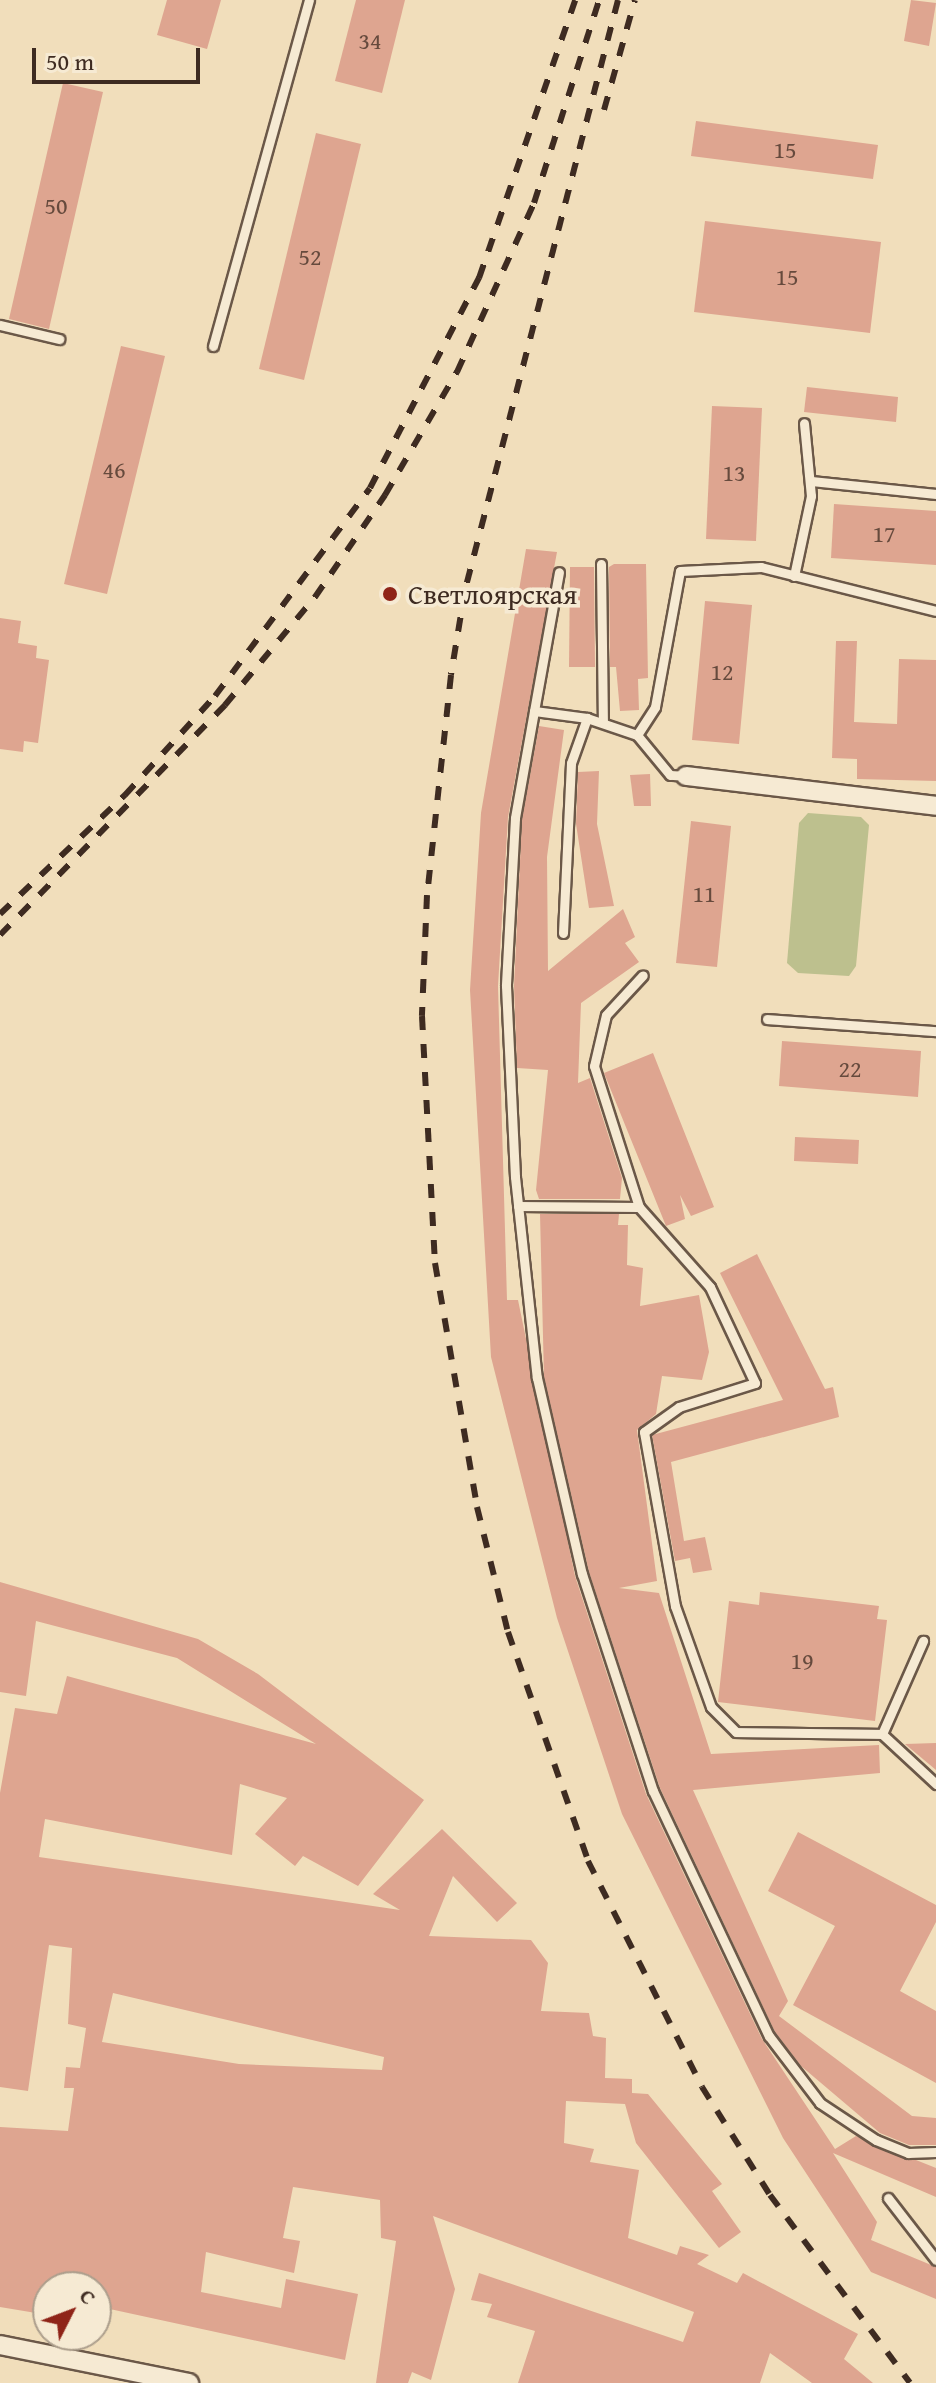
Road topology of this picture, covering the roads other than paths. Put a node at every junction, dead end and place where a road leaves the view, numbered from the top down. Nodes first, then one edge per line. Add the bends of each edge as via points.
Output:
1 (309, 0) edge
2 (0, 325) edge
3 (59, 339) dead end
4 (213, 346) dead end
5 (804, 423) dead end
6 (811, 481) junction
7 (936, 494) edge
8 (601, 564) dead end
9 (559, 572) dead end
10 (794, 576) junction
11 (936, 611) edge
12 (534, 711) junction
13 (587, 718) junction
14 (603, 723) junction
15 (637, 735) junction
16 (686, 776) joint
17 (936, 806) edge
18 (563, 933) dead end
19 (643, 975) dead end
20 (767, 1019) dead end
21 (936, 1031) edge
22 (518, 1206) junction
23 (639, 1207) junction
24 (923, 1641) dead end
25 (882, 1734) junction
26 (936, 1784) edge
27 (936, 2152) edge
28 (888, 2198) dead end
29 (936, 2260) edge
30 (0, 2345) edge
31 (189, 2383) edge

1 - 4 lane
2 - 3 lane
5 - 6 lane
6 - 7 lane
6 - 10 lane
8 - 14 lane
9 - 12 lane
10 - 11 lane
10 - 15 lane via 761,567 680,571 655,707
12 - 13 lane
12 - 22 lane via 515,818 506,986
13 - 14 lane
13 - 18 lane via 571,763
14 - 15 lane
15 - 16 lane via 670,775
16 - 17 street
19 - 23 lane via 606,1015 594,1066
20 - 21 lane
22 - 23 lane
22 - 27 lane via 537,1378 582,1574 653,1791 769,2036 820,2103 876,2140 908,2153
23 - 25 lane via 710,1287 755,1383 679,1407 644,1432 675,1606 711,1707 736,1732
24 - 25 lane
25 - 26 lane
28 - 29 lane
30 - 31 street

